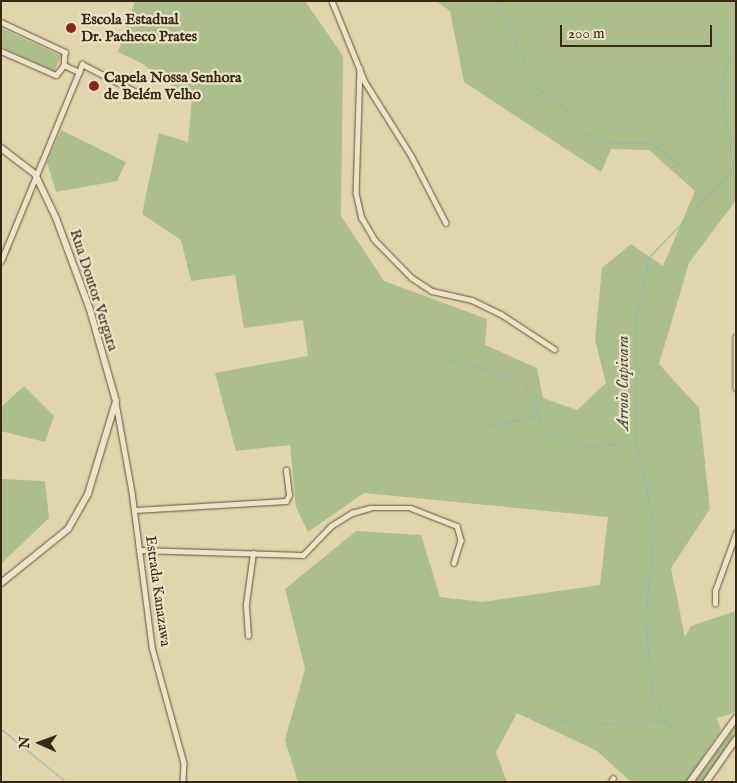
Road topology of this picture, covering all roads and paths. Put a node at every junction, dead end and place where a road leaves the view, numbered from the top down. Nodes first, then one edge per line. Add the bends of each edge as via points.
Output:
1 (332, 1) edge
2 (1, 22) edge
3 (1, 51) edge
4 (64, 65) junction
5 (360, 68) junction
6 (79, 72) junction
7 (140, 94) dead end
8 (1, 148) edge
9 (35, 174) junction
10 (446, 223) dead end
11 (1, 261) edge
12 (736, 337) edge
13 (554, 349) dead end
14 (736, 388) edge
15 (116, 401) junction
16 (286, 470) dead end
17 (135, 510) junction
18 (736, 533) edge
19 (139, 550) junction
20 (253, 553) junction
21 (454, 563) dead end
22 (1, 583) edge
23 (715, 604) dead end
24 (248, 636) dead end
25 (736, 718) edge
26 (736, 739) edge
27 (183, 782) edge
28 (690, 782) edge
29 (706, 782) edge

1 - 5 street
2 - 4 street via 65,52
3 - 4 street via 56,75
4 - 6 street
5 - 10 street
5 - 13 street via 356,192 362,218 374,239 412,278 432,291 472,300 501,314
6 - 7 street via 85,63
6 - 9 street
8 - 9 main road, Rua Doutor Vergara
9 - 11 street
9 - 15 main road, Rua Doutor Vergara via 73,259
12 - 14 street
15 - 17 street, Estrada Kanazawa
15 - 22 main road via 88,494 68,529
16 - 17 street via 289,495 286,502
17 - 19 street, Estrada Kanazawa
18 - 23 street via 715,591
19 - 20 street
19 - 27 street, Estrada Kanazawa via 152,647 184,763
20 - 21 street via 303,555 332,526 352,513 370,508 411,508 457,526 461,540
20 - 24 street via 246,604
25 - 28 main road
26 - 29 main road

